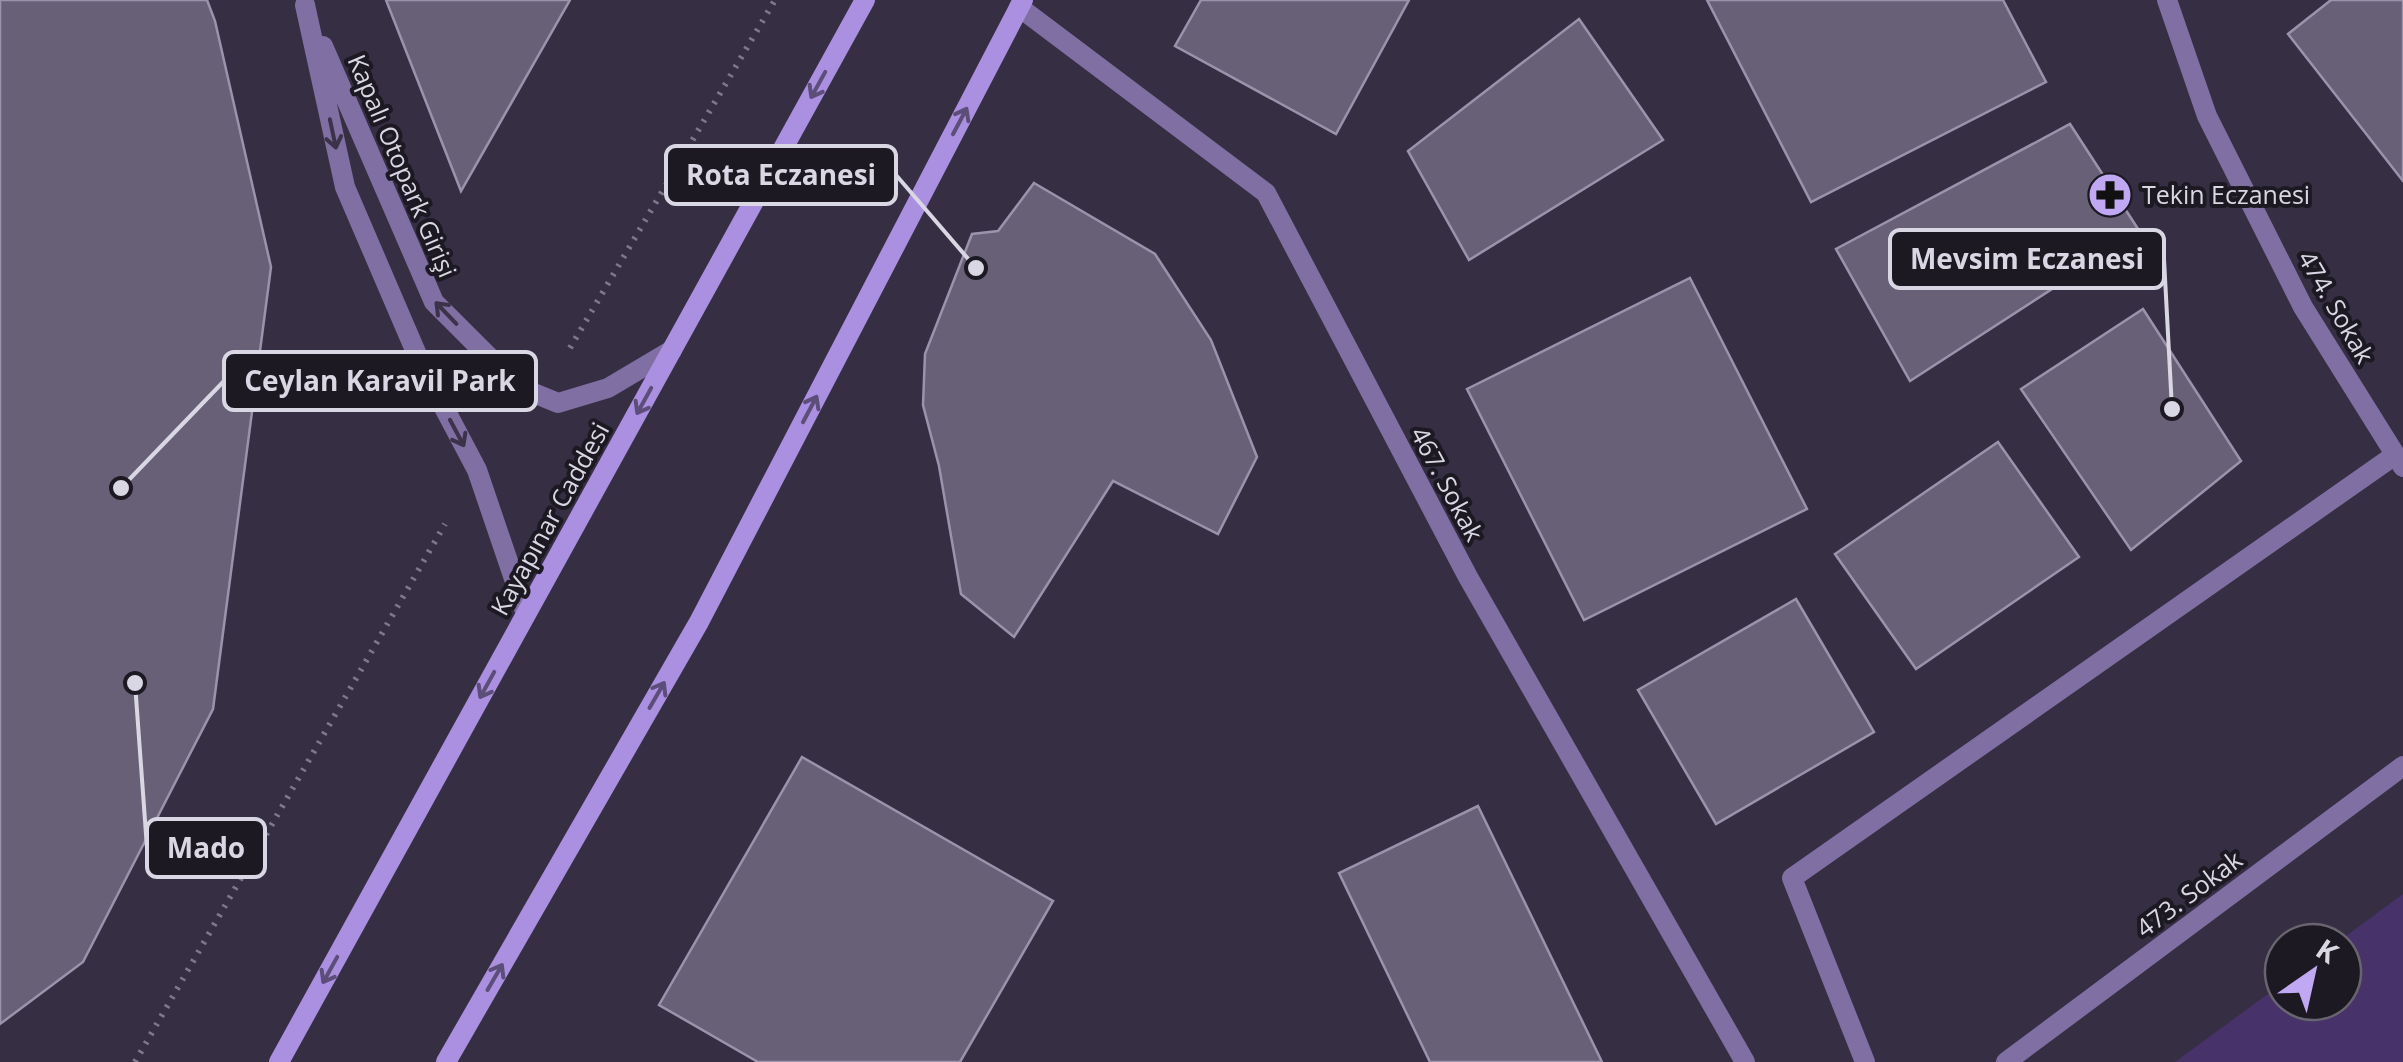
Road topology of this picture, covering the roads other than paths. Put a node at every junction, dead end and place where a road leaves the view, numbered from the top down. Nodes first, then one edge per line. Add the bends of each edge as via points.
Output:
1 (865, 0) edge
2 (2167, 0) edge
3 (1021, 4) edge
4 (672, 350) junction
5 (2399, 461) edge
6 (526, 614) junction
7 (2403, 766) edge
8 (279, 1062) edge
9 (446, 1062) edge
10 (1745, 1062) edge
11 (1864, 1062) edge
12 (2006, 1062) edge

1 -> 4 main road, Kayapınar Caddesi
2 - 5 street, 474. Sokak via 2208,116 2303,307
9 -> 3 main road via 698,622
3 - 10 street, 467. Sokak via 1266,193 1468,577
4 -> 6 main road, Kayapınar Caddesi
4 -> 6 street, Kapalı Otopark Girişi via 608,388 558,403 519,387 434,302 305,4 345,187 420,364 477,470
5 - 11 street via 1792,878
6 -> 8 main road, Kayapınar Caddesi
7 - 12 street, 473. Sokak

